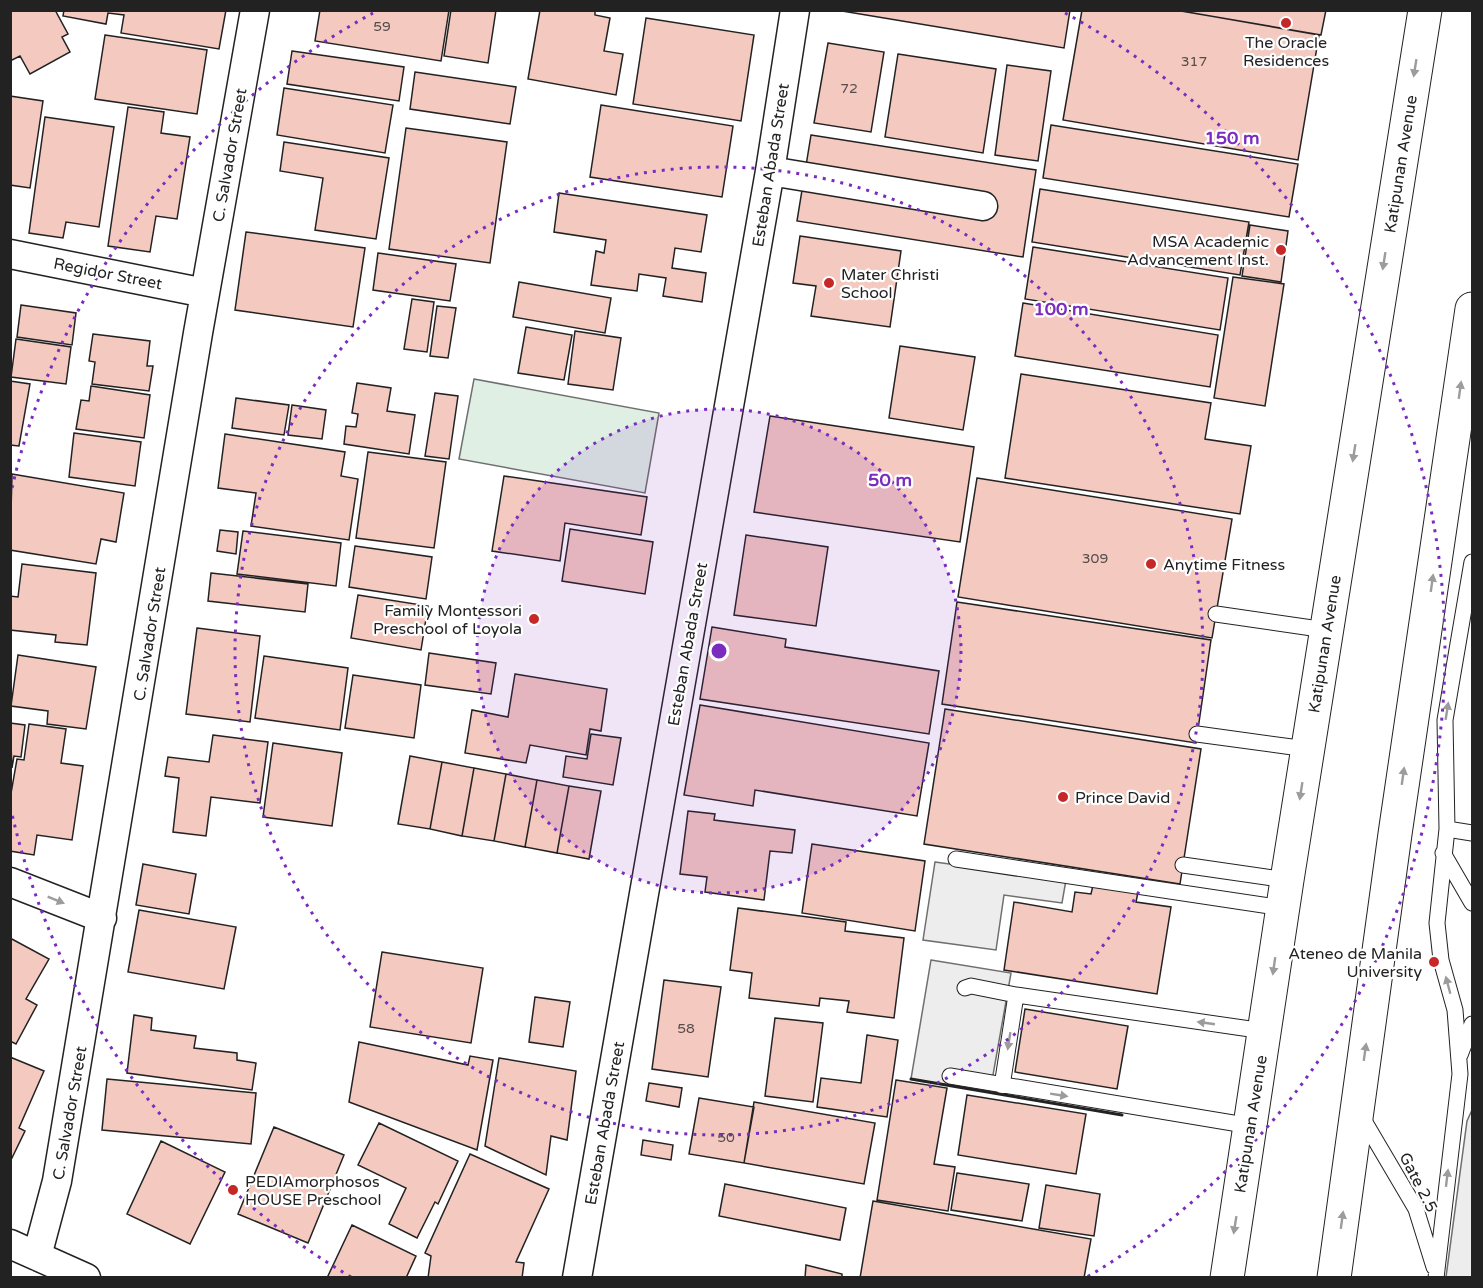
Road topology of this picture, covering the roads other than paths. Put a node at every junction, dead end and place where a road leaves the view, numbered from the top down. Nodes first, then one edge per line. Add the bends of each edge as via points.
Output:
1 (255, 10) edge
2 (795, 10) edge
3 (1425, 10) edge
4 (770, 171) junction
5 (982, 206) dead end
6 (10, 254) edge
7 (205, 293) junction
8 (1473, 309) edge
9 (1473, 562) edge
10 (1216, 614) dead end
11 (1326, 630) junction
12 (1197, 734) dead end
13 (1307, 749) junction
14 (1447, 829) junction
15 (1473, 833) edge
16 (1443, 853) junction
17 (956, 859) dead end
18 (1183, 865) dead end
19 (10, 882) edge
20 (1285, 894) junction
21 (1473, 903) edge
22 (102, 918) junction
23 (965, 987) dead end
24 (1017, 995) junction
25 (1473, 1024) edge
26 (1264, 1031) junction
27 (1460, 1056) junction
28 (950, 1076) dead end
29 (1466, 1076) edge
30 (1002, 1086) junction
31 (1358, 1110) junction
32 (1251, 1126) junction
33 (10, 1244) edge
34 (38, 1256) junction
35 (1436, 1277) edge
36 (86, 1278) edge
37 (577, 1278) edge
38 (1227, 1278) edge
39 (1334, 1278) edge

1 - 7 street, C. Salvador Street
2 - 4 street, Esteban Abada Street
3 -> 11 main road, Katipunan Avenue
4 - 5 street
4 - 37 street, Esteban Abada Street
6 - 7 street, Regidor Street
7 - 22 street, C. Salvador Street
31 -> 8 main road via 1396,822
14 -> 9 lane via 1445,720
10 - 11 lane
11 - 13 main road, Katipunan Avenue
12 - 13 lane
13 -> 20 main road, Katipunan Avenue
14 - 15 lane
14 - 16 lane
16 - 21 lane
27 -> 16 lane via 1437,923
17 - 20 lane
18 - 20 lane
19 -> 22 street
20 -> 26 main road, Katipunan Avenue
22 - 34 street, C. Salvador Street via 57,1181
23 - 24 lane
26 -> 24 lane
24 -> 30 lane
25 - 27 lane
26 - 32 main road, Katipunan Avenue
27 - 29 lane
28 - 30 lane
35 -> 29 lane
30 -> 32 lane
31 - 35 lane, Gate 2.5 via 1416,1209
39 -> 31 main road
32 -> 38 main road, Katipunan Avenue
33 - 34 street
34 - 36 street

